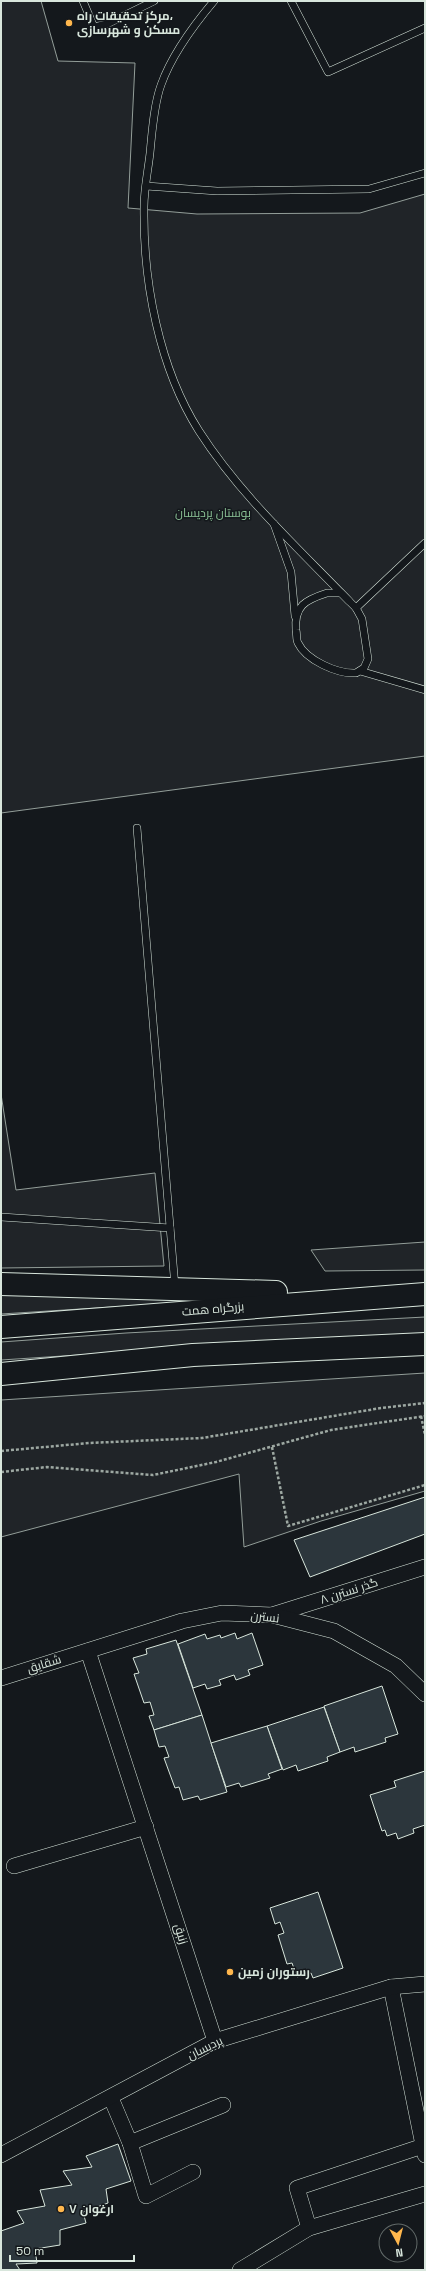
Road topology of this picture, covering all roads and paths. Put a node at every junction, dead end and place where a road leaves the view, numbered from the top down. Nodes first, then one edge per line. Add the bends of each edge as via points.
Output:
1 (82, 1) edge
2 (154, 1) edge
3 (214, 1) edge
4 (292, 1) edge
5 (425, 28) edge
6 (425, 173) edge
7 (146, 186) junction
8 (273, 522) junction
9 (425, 543) edge
10 (349, 601) junction
11 (356, 608) junction
12 (295, 616) junction
13 (360, 671) junction
14 (425, 690) edge
15 (137, 828) dead end
16 (1, 1217) edge
17 (170, 1228) junction
18 (1, 1284) edge
19 (176, 1289) junction
20 (425, 1294) edge
21 (389, 1295) junction
22 (1, 1327) edge
23 (425, 1344) edge
24 (1, 1374) edge
25 (425, 1403) edge
26 (421, 1416) junction
27 (425, 1416) edge
28 (425, 1435) edge
29 (272, 1447) junction
30 (1, 1451) edge
31 (1, 1472) edge
32 (425, 1485) edge
33 (425, 1567) edge
34 (272, 1616) junction
35 (88, 1651) junction
36 (1, 1678) edge
37 (425, 1694) edge
38 (146, 1827) junction
39 (14, 1866) dead end
40 (425, 1984) edge
41 (391, 1988) junction
42 (215, 2041) junction
43 (111, 2098) junction
44 (223, 2105) dead end
45 (130, 2143) junction
46 (424, 2150) edge
47 (1, 2155) edge
48 (193, 2172) dead end
49 (425, 2194) edge
50 (309, 2228) junction
51 (240, 2270) edge

1 - 2 lane via 94,27 107,24
3 - 7 lane via 187,34 161,85
4 - 5 lane via 328,72
6 - 7 lane via 369,189 217,191
7 - 8 lane via 144,206 147,268 155,321 173,378 199,431 241,487
8 - 10 lane
8 - 12 lane via 291,572
9 - 11 lane
10 - 11 lane
10 - 12 lane via 341,594 327,593 314,597 303,605
11 - 13 lane via 362,619 368,654 367,664
12 - 13 lane via 298,643 319,664 350,674
13 - 14 lane
15 - 17 lane
16 - 17 lane
17 - 19 lane
18 - 19 highway
19 - 21 highway
20 - 21 highway, بزرگراه همت
21 - 22 highway, بزرگراه همت
23 - 24 highway via 192,1355
25 - 30 path via 202,1438 89,1443
26 - 27 path
26 - 28 path
26 - 29 path via 332,1430
29 - 31 path via 153,1475 47,1467
29 - 32 path via 288,1526
33 - 34 street, گذر نسترن ۸
34 - 35 street, نسترن via 222,1613 182,1621
34 - 37 street, نسترن via 334,1631 396,1666
35 - 36 street, شقایق
35 - 38 street, زنبق
38 - 39 street
38 - 42 street, زنبق
40 - 41 street, پردیسان
41 - 42 street, پردیسان
41 - 46 street
42 - 43 street, پردیسان
43 - 45 street
43 - 47 street, پردیسان
44 - 45 street
45 - 48 street via 146,2196
46 - 50 street via 297,2188
49 - 50 street
50 - 51 street

